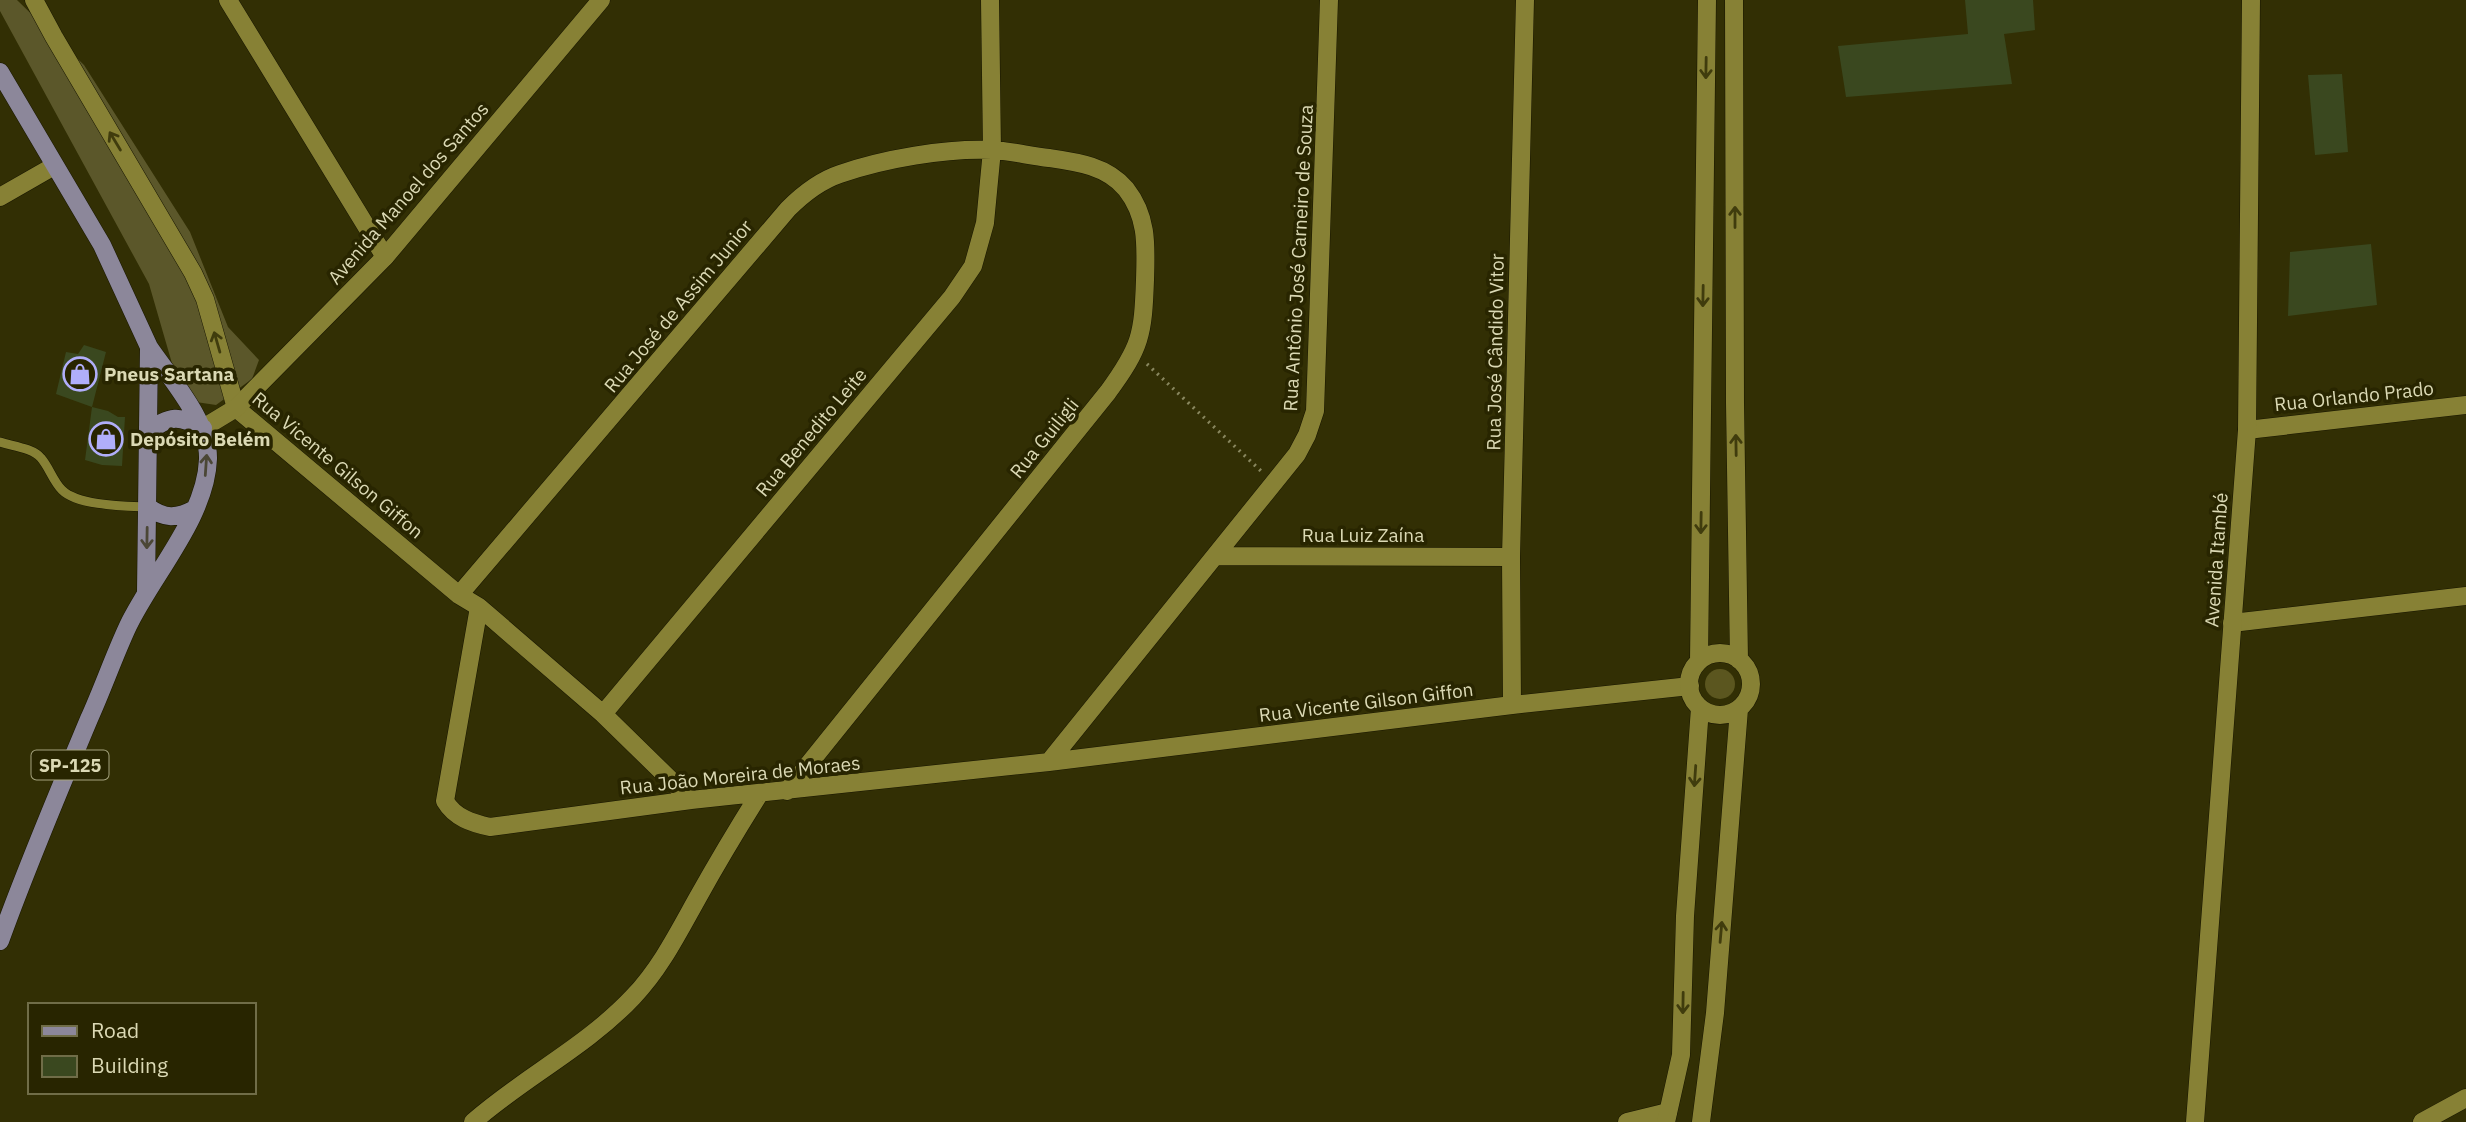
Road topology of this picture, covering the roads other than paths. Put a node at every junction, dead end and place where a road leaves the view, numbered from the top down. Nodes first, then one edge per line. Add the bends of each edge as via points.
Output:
1 (34, 0) edge
2 (228, 0) edge
3 (601, 0) edge
4 (990, 0) edge
5 (1329, 0) edge
6 (1525, 0) edge
7 (1707, 0) edge
8 (1734, 0) edge
9 (2251, 0) edge
10 (0, 72) edge
11 (992, 150) junction
12 (54, 166) junction
13 (0, 197) edge
14 (385, 257) junction
15 (149, 347) junction
16 (2466, 405) edge
17 (236, 408) junction
18 (203, 428) junction
19 (2246, 430) junction
20 (148, 432) junction
21 (0, 442) edge
22 (148, 507) junction
23 (195, 509) junction
24 (1216, 556) junction
25 (1511, 557) junction
26 (146, 592) junction
27 (459, 595) junction
28 (2466, 597) edge
29 (478, 607) junction
30 (2232, 623) junction
31 (1699, 660) junction
32 (1739, 660) junction
33 (1690, 686) junction
34 (1512, 705) junction
35 (1700, 708) junction
36 (1739, 709) junction
37 (603, 714) junction
38 (1049, 762) junction
39 (787, 791) junction
40 (760, 793) junction
41 (691, 800) junction
42 (0, 942) edge
43 (2466, 1098) edge
44 (1667, 1117) edge
45 (473, 1122) edge
46 (1627, 1122) edge
47 (1701, 1122) edge
48 (2195, 1122) edge
49 (2422, 1122) edge

17 -> 1 street, Rua Vicente Gilson Giffon via 205,299 193,273
2 - 14 street
3 - 14 street, Avenida Manoel dos Santos
4 - 11 street, Rua Benedito Leite
5 - 24 street, Rua Antônio José Carneiro de Souza via 1315,411 1297,454
6 - 25 street, Rua José Cândido Vitor
7 -> 31 street
32 -> 8 street
9 - 19 street, Avenida Itambé
10 - 12 main road, SP-125
11 - 27 street, Rua José de Assim Junior via 875,165 839,174 807,190
11 - 37 street, Rua Benedito Leite via 981,244 973,266 952,297
11 - 39 street, Rua Guiligli via 1082,163 1105,172 1124,188 1141,213 1146,239 1144,322 1135,352 1108,392
12 - 13 street
12 - 15 main road, SP-125 via 102,245
14 - 17 street, Avenida Manoel dos Santos
15 - 18 main road
15 - 20 main road, SP-125
16 - 19 street, Rua Orlando Prado
17 - 18 street, Avenida Manoel dos Santos
17 - 27 street, Rua Vicente Gilson Giffon
18 - 20 main road via 184,418 172,418
23 -> 18 main road via 208,457
19 - 30 street, Avenida Itambé
20 - 22 main road, SP-125
21 - 22 lane via 34,452 62,490 78,499
22 - 23 main road via 172,518
22 -> 26 main road, SP-125
23 - 26 main road
24 - 25 street, Rua Luiz Zaína
24 - 38 street, Rua Antônio José Carneiro de Souza
25 - 34 street, Rua José Cândido Vitor
26 - 42 main road, SP-125 via 44,825
27 - 29 street, Rua Vicente Gilson Giffon
28 - 30 street
29 - 37 street, Rua Vicente Gilson Giffon
29 - 41 street, Rua João Moreira de Moraes via 445,801 449,808 475,824 490,827
30 - 48 street, Avenida Itambé
31 - 32 street via 1722,653
31 - 33 street via 1691,672
32 - 36 street via 1748,670 1751,691
33 - 34 street, Rua Vicente Gilson Giffon
33 - 35 street
34 - 38 street, Rua Vicente Gilson Giffon
35 - 36 street via 1719,715
35 -> 44 street via 1685,916 1681,1055
47 -> 36 street via 1715,1013
37 - 41 street, Rua Vicente Gilson Giffon
38 - 39 street, Rua João Moreira de Moraes
39 - 40 street, Rua João Moreira de Moraes
40 - 41 street, Rua João Moreira de Moraes
40 - 45 street via 664,957 634,996 600,1030
43 - 49 street
44 - 46 street

